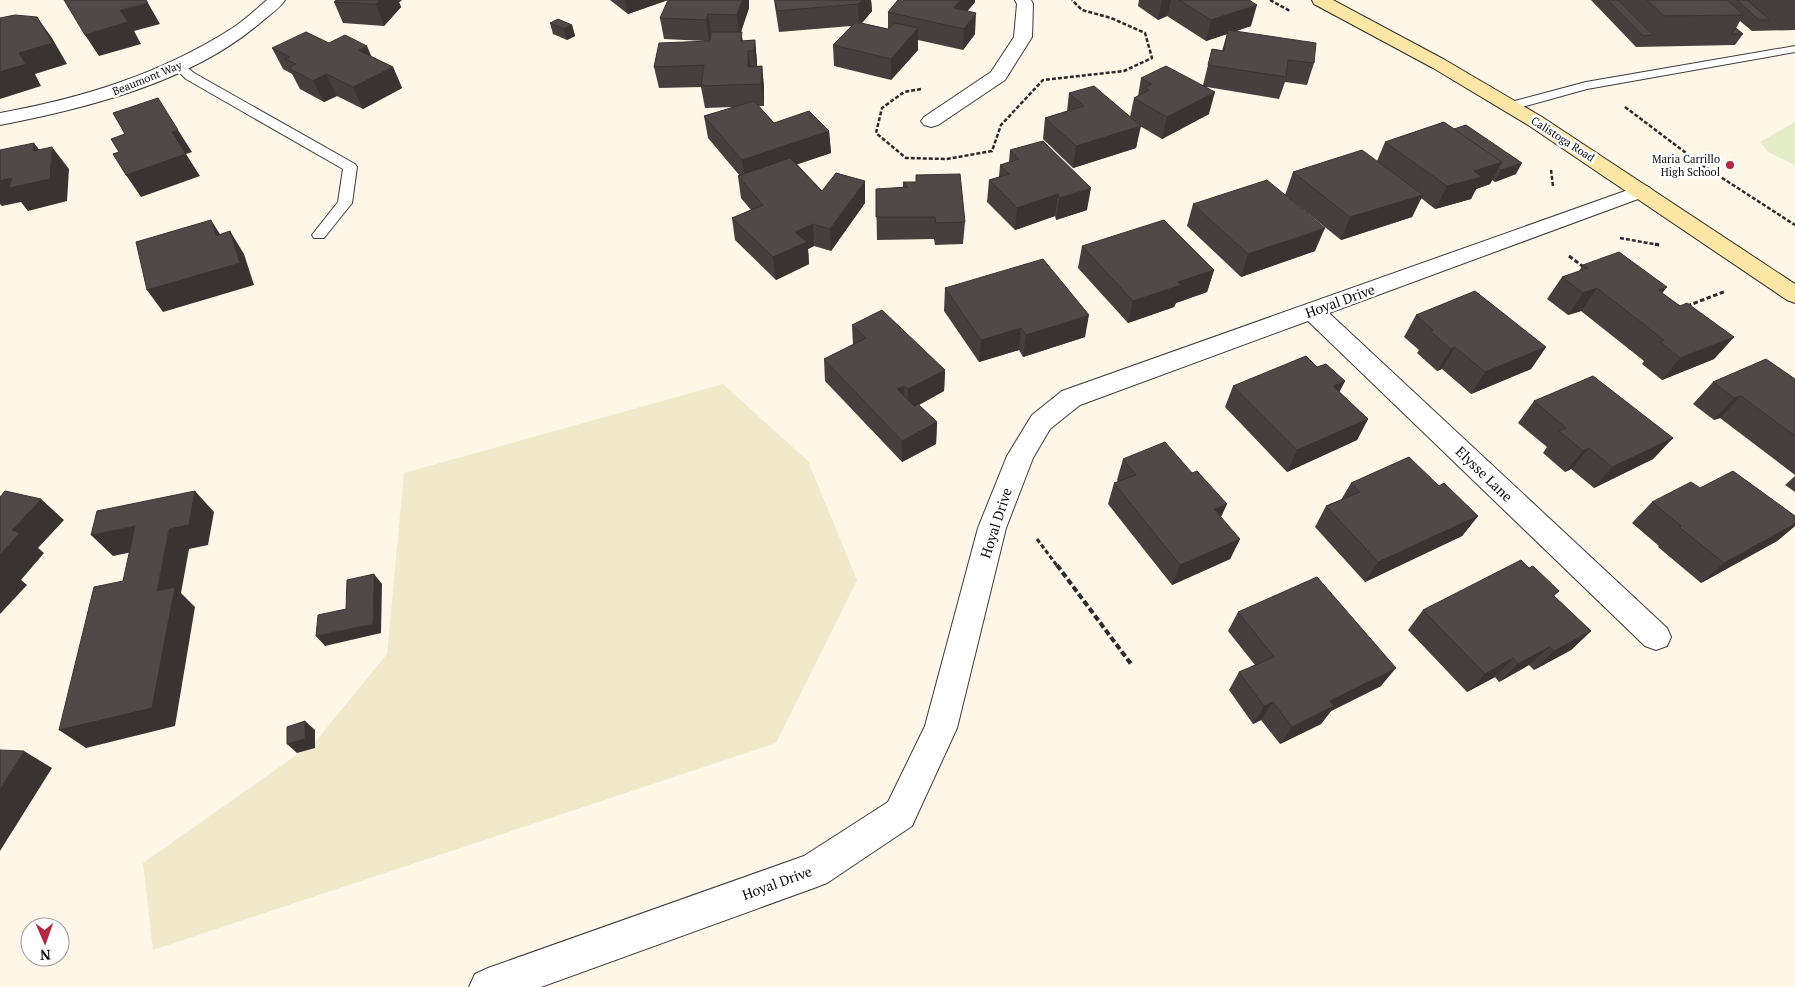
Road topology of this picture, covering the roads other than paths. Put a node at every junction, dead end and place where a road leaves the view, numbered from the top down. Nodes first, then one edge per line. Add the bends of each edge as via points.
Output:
1 (277, 0) edge
2 (1023, 0) edge
3 (1320, 0) edge
4 (1795, 49) edge
5 (178, 66) junction
6 (1511, 106) junction
7 (0, 119) edge
8 (931, 120) dead end
9 (1642, 191) junction
10 (319, 235) dead end
11 (1795, 295) edge
12 (1312, 311) junction
13 (1656, 637) dead end
14 (488, 987) edge

1 - 5 street, Beaumont Way via 239,32
2 - 8 street via 1023,37 998,76
3 - 6 main road, Calistoga Road
4 - 6 lane via 1594,84
5 - 7 street, Beaumont Way via 114,92
5 - 10 lane via 190,76 350,167 345,203
6 - 9 main road, Calistoga Road
9 - 11 main road, Calistoga Road
9 - 12 street, Hoyal Drive
12 - 13 street, Elysse Lane
12 - 14 street, Hoyal Drive via 1071,398 1042,422 1020,456 992,528 941,728 900,814 814,870

